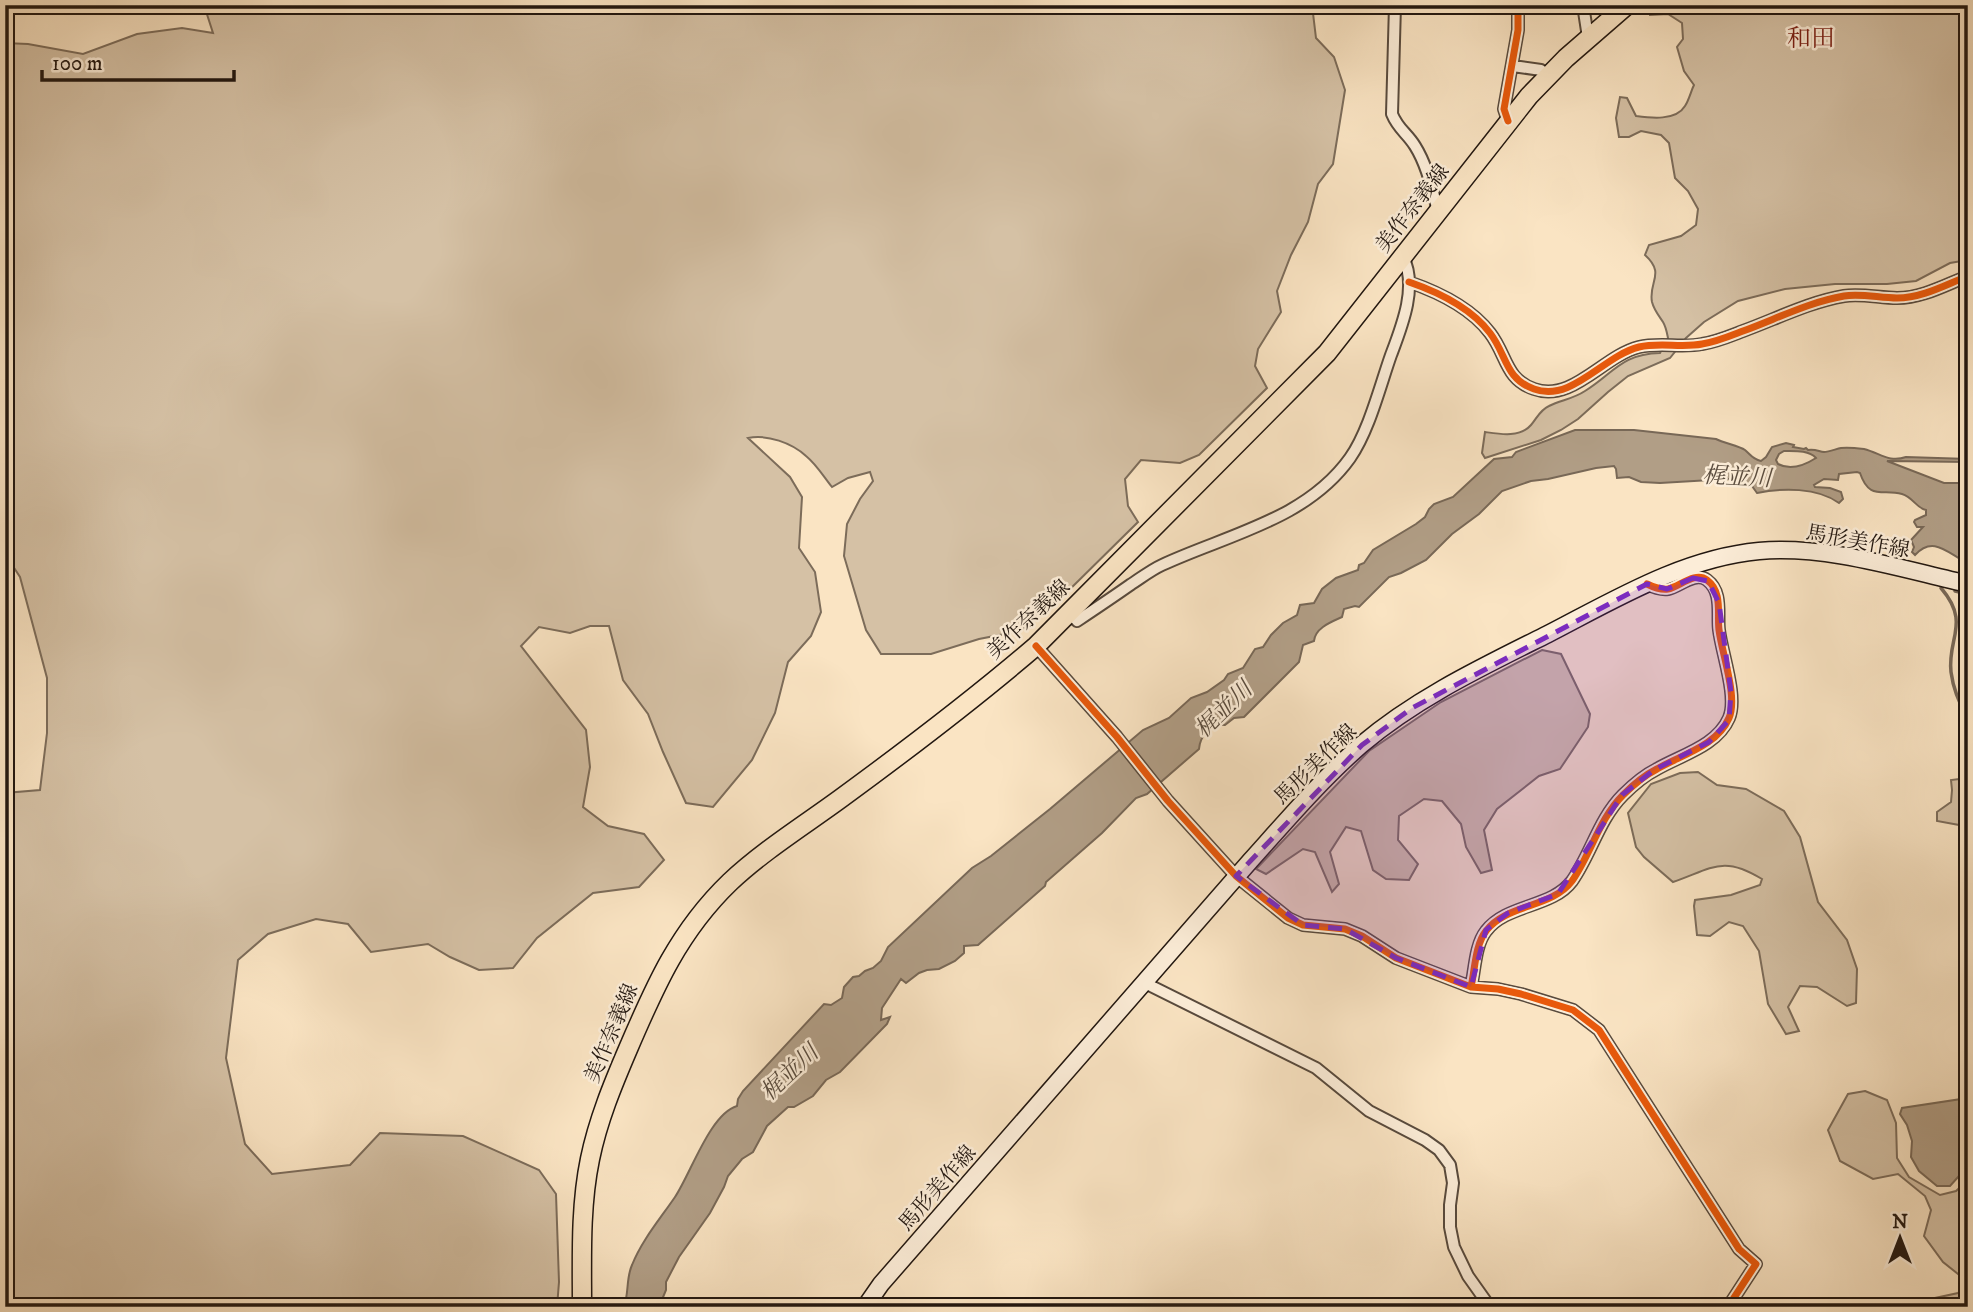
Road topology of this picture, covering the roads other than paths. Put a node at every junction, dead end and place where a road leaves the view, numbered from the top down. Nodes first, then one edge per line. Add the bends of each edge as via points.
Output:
1 (1395, 5) edge
2 (1518, 5) edge
3 (1583, 5) edge
4 (1627, 5) edge
5 (1591, 37) junction
6 (1513, 66) junction
7 (1548, 76) junction
8 (1508, 121) junction
9 (1438, 211) junction
10 (1403, 257) junction
11 (1968, 276) edge
12 (1409, 282) junction
13 (1647, 584) junction
14 (1968, 584) edge
15 (1069, 612) junction
16 (1036, 646) junction
17 (1236, 876) junction
18 (1144, 983) junction
19 (1471, 987) junction
20 (582, 1307) edge
21 (865, 1307) edge
22 (1490, 1307) edge
23 (1728, 1307) edge

1 - 9 street via 1392,114 1423,160
2 - 6 street
3 - 5 street
4 - 5 main road, 美作奈義線
5 - 7 main road, 美作奈義線
6 - 7 street via 1541,70
6 - 8 street via 1504,109
7 - 8 main road, 美作奈義線
8 - 9 main road, 美作奈義線
9 - 10 main road, 美作奈義線
10 - 12 street
10 - 15 main road, 美作奈義線 via 1327,353
11 - 12 street via 1918,295 1847,295 1822,301 1702,345 1640,346 1566,390 1550,393 1513,377 1490,332 1459,306
12 - 15 street via 1394,348 1362,436 1332,479 1275,518 1158,566 1077,621
13 - 14 main road, 馬形美作線 via 1724,556 1797,550
13 - 17 main road, 馬形美作線 via 1412,708 1362,745
13 - 19 street via 1667,589 1702,578 1714,589 1731,692 1729,719 1709,742 1654,770 1622,795 1571,882 1558,894 1508,914 1486,930
15 - 16 main road, 美作奈義線
16 - 17 street
16 - 20 main road, 美作奈義線 via 920,740 749,866 707,906 685,935 649,999 597,1127 584,1204
17 - 18 main road, 馬形美作線
17 - 19 street via 1288,918 1303,925 1345,929 1396,958
18 - 21 main road, 馬形美作線
18 - 22 street via 1316,1068 1369,1111 1439,1150 1450,1166 1453,1183 1450,1227 1454,1247
19 - 23 street via 1498,989 1573,1010 1599,1031 1739,1249 1756,1264

